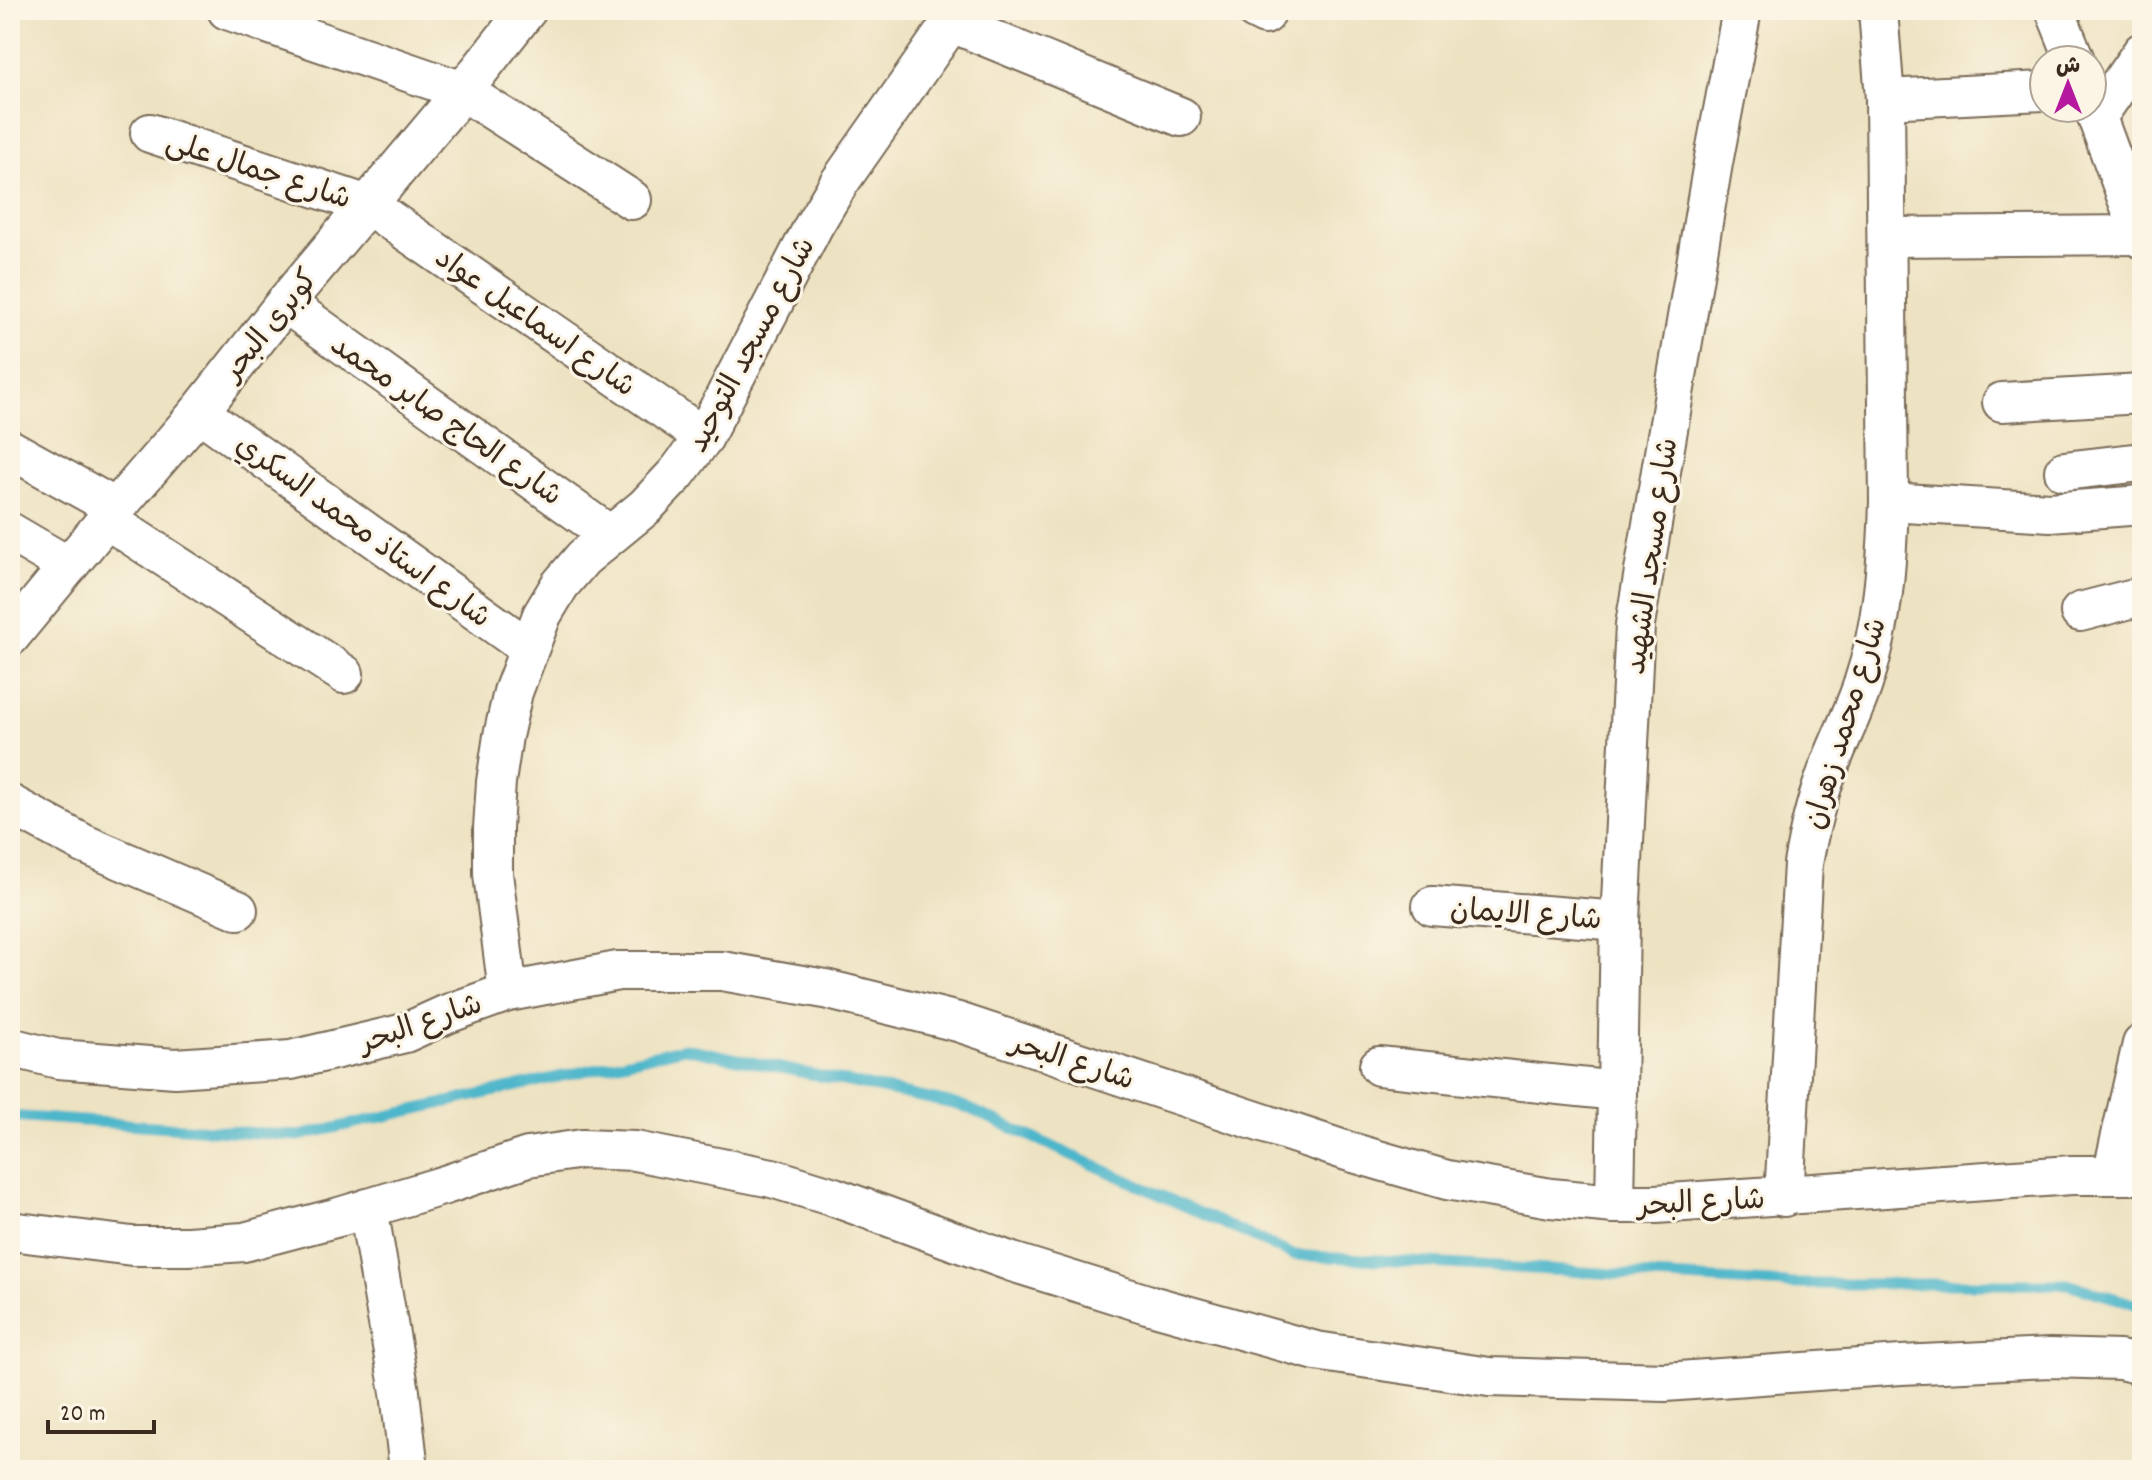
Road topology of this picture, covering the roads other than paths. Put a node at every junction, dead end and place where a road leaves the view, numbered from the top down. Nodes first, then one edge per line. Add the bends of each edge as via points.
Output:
1 (227, 10) edge
2 (1742, 10) edge
3 (1878, 10) edge
4 (2055, 10) edge
5 (510, 14) edge
6 (956, 17) edge
7 (2069, 44) edge
8 (2142, 52) edge
9 (463, 91) junction
10 (2028, 92) edge
11 (2108, 93) edge
12 (1885, 99) junction
13 (1181, 117) dead end
14 (2099, 124) edge
15 (150, 133) dead end
16 (632, 200) dead end
17 (368, 205) junction
18 (1887, 237) junction
19 (2141, 237) edge
20 (285, 303) junction
21 (2142, 394) edge
22 (2002, 402) dead end
23 (199, 412) junction
24 (704, 437) junction
25 (10, 449) edge
26 (2142, 462) edge
27 (2064, 471) dead end
28 (1889, 502) junction
29 (2142, 505) edge
30 (111, 513) junction
31 (10, 532) edge
32 (610, 535) junction
33 (68, 566) junction
34 (2142, 596) edge
35 (2080, 612) dead end
36 (10, 637) edge
37 (528, 648) junction
38 (344, 674) dead end
39 (10, 804) edge
40 (1432, 906) dead end
41 (238, 910) dead end
42 (1620, 921) junction
43 (508, 992) junction
44 (2142, 1044) edge
45 (10, 1047) edge
46 (1379, 1066) dead end
47 (1617, 1091) junction
48 (2127, 1175) edge
49 (1784, 1197) junction
50 (1615, 1204) junction
51 (368, 1208) junction
52 (10, 1231) edge
53 (2142, 1365) edge
54 (409, 1470) edge

1 - 9 street
2 - 42 street, شارع مسجد الشهيد via 1635,625
3 - 12 street, شارع محمد زهران
4 - 7 street
5 - 9 street, كوبرى البحر
6 - 13 street
6 - 24 street, شارع مسجد التوحيد via 833,194
8 - 11 street
9 - 16 street
9 - 17 street, كوبرى البحر
10 - 12 street
12 - 18 street, شارع محمد زهران
14 - 19 street
15 - 17 street, شارع جمال على
17 - 20 street, كوبرى البحر
17 - 24 street, شارع اسماعيل عواد
18 - 19 street
18 - 28 street, شارع محمد زهران
20 - 23 street, كوبرى البحر
20 - 32 street, شارع الحاج صابر محمد
21 - 22 street
23 - 30 street, كوبرى البحر
23 - 37 street, شارع استاذ محمد السكري
24 - 32 street, شارع مسجد التوحيد via 645,507
25 - 30 street
26 - 27 street
28 - 29 street via 2050,512
28 - 49 street, شارع محمد زهران via 1879,624 1864,682 1824,779 1803,864
30 - 33 street, كوبرى البحر
30 - 38 street
31 - 33 street
32 - 37 street, شارع مسجد التوحيد via 560,585
33 - 36 street, كوبرى البحر
34 - 35 street
37 - 43 street, شارع مسجد التوحيد via 503,736 493,828 493,874
39 - 41 street via 84,844
40 - 42 street, شارع الايمان
42 - 47 street, شارع مسجد الشهيد
43 - 45 street, شارع البحر via 405,1033 291,1060 175,1068 58,1059
43 - 50 street, شارع البحر via 618,971 722,971 825,989 958,1022 1447,1180
44 - 48 street
46 - 47 street
47 - 50 street, شارع مسجد الشهيد
48 - 49 street, شارع البحر
49 - 50 street, شارع البحر
51 - 52 street via 244,1242 188,1246 132,1246
51 - 53 street via 528,1157 582,1149 635,1151 772,1178 1012,1262 1316,1351 1489,1377 1665,1382 2050,1358
51 - 54 street

